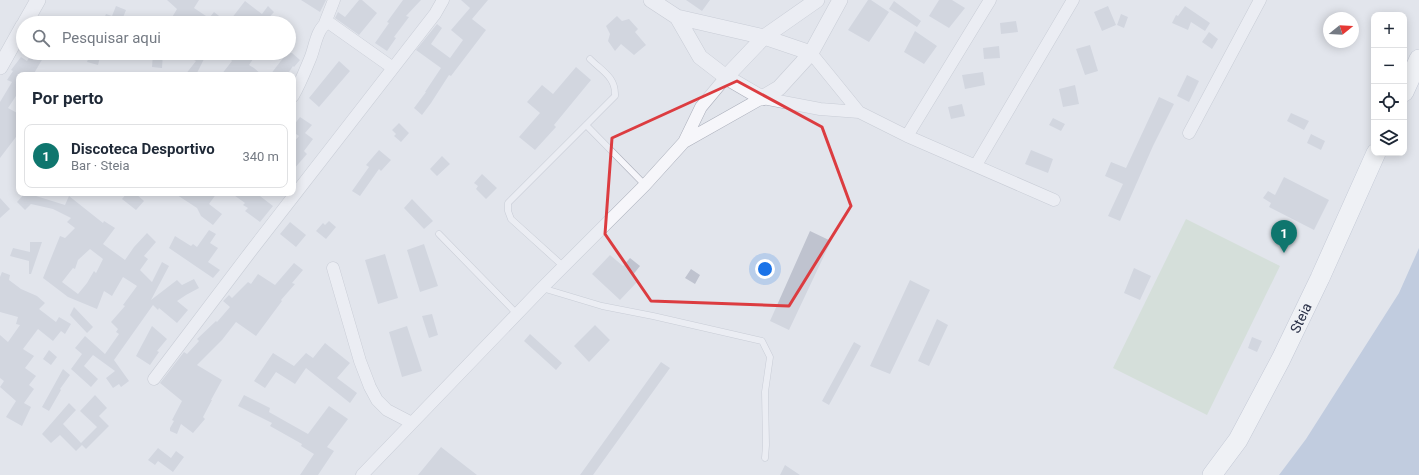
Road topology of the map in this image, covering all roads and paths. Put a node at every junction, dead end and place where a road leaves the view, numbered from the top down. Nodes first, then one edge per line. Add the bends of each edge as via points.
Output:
1 (38, 0) edge
2 (334, 0) edge
3 (443, 0) edge
4 (651, 0) edge
5 (817, 0) edge
6 (840, 0) edge
7 (990, 0) edge
8 (1072, 0) edge
9 (1260, 0) edge
10 (29, 16) edge
11 (677, 17) junction
12 (325, 23) junction
13 (764, 37) junction
14 (16, 38) edge
15 (811, 52) junction
16 (1419, 59) edge
17 (590, 60) dead end
18 (0, 67) edge
19 (393, 68) junction
20 (726, 77) junction
21 (1407, 85) edge
22 (296, 90) edge
23 (762, 98) junction
24 (859, 112) junction
25 (586, 125) junction
26 (1189, 132) dead end
27 (907, 136) junction
28 (684, 142) junction
29 (1375, 156) edge
30 (976, 165) junction
31 (645, 185) junction
32 (296, 193) edge
33 (294, 196) edge
34 (1054, 200) dead end
35 (439, 234) dead end
36 (563, 266) junction
37 (333, 268) dead end
38 (542, 288) junction
39 (517, 314) junction
40 (154, 379) dead end
41 (412, 423) junction
42 (765, 458) dead end
43 (362, 475) edge
44 (1212, 475) edge

1 - 10 street
2 - 12 street
3 - 19 street
4 - 11 street
5 - 13 street
6 - 15 street
7 - 27 street
8 - 30 street
9 - 26 street
11 - 13 street
11 - 20 street via 700,57
12 - 19 street via 330,23
12 - 22 street
13 - 15 street
13 - 20 street
14 - 18 street
15 - 23 street via 779,88
15 - 24 street
16 - 21 main road
17 - 25 lane via 613,81 615,96
19 - 32 street
20 - 23 street
20 - 28 street via 701,107
23 - 24 street via 820,109
23 - 28 street
24 - 27 street
25 - 31 lane
25 - 36 lane via 508,203 511,219
27 - 30 street
28 - 31 street
29 - 44 main road, Steia via 1281,359 1238,440
30 - 34 street
31 - 36 street
33 - 40 street
35 - 39 lane
36 - 38 street
37 - 41 street via 370,387 387,410
38 - 39 street
38 - 42 lane via 602,306 762,341 770,357 765,392
39 - 41 street
41 - 43 street

